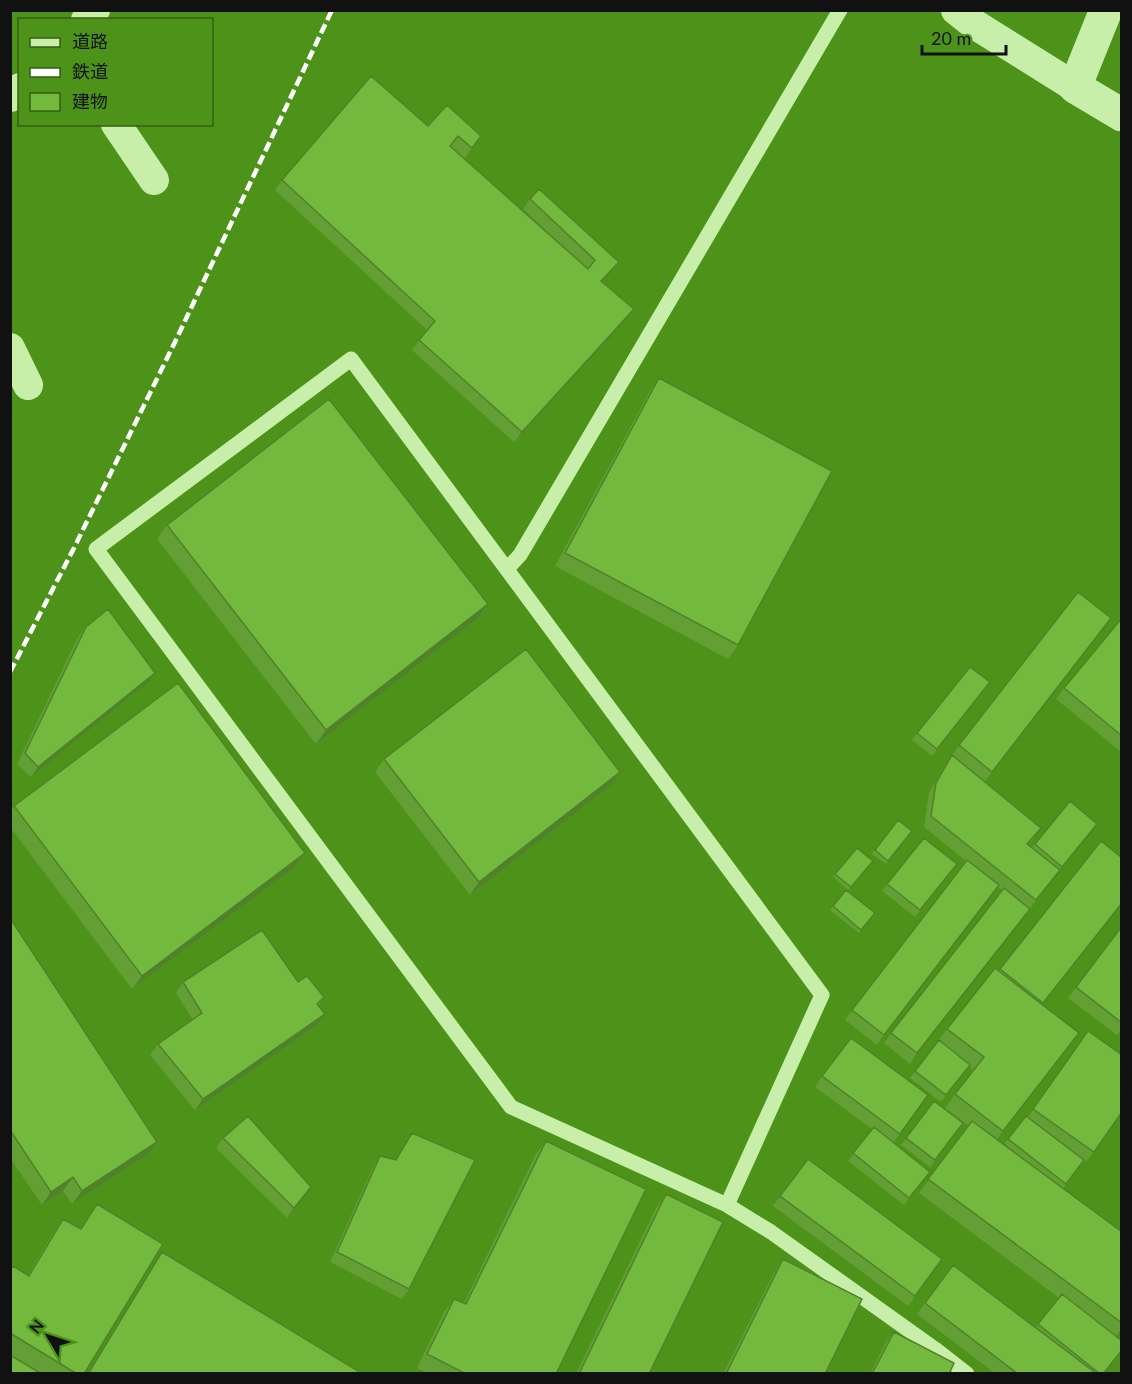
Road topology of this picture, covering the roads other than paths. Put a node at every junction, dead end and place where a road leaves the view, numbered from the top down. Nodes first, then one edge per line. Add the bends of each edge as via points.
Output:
1 (840, 10) edge
2 (956, 10) edge
3 (1106, 10) edge
4 (1075, 87) junction
5 (1122, 115) edge
6 (117, 126) edge
7 (154, 180) dead end
8 (10, 348) edge
9 (28, 385) dead end
10 (507, 569) junction
11 (727, 1205) junction
12 (967, 1374) edge

1 - 10 lane via 520,555
2 - 4 street
3 - 4 street
4 - 5 street
6 - 7 street
8 - 9 street
10 - 11 lane via 822,995
10 - 11 lane via 351,359 96,549 511,1107
11 - 12 lane via 771,1232

